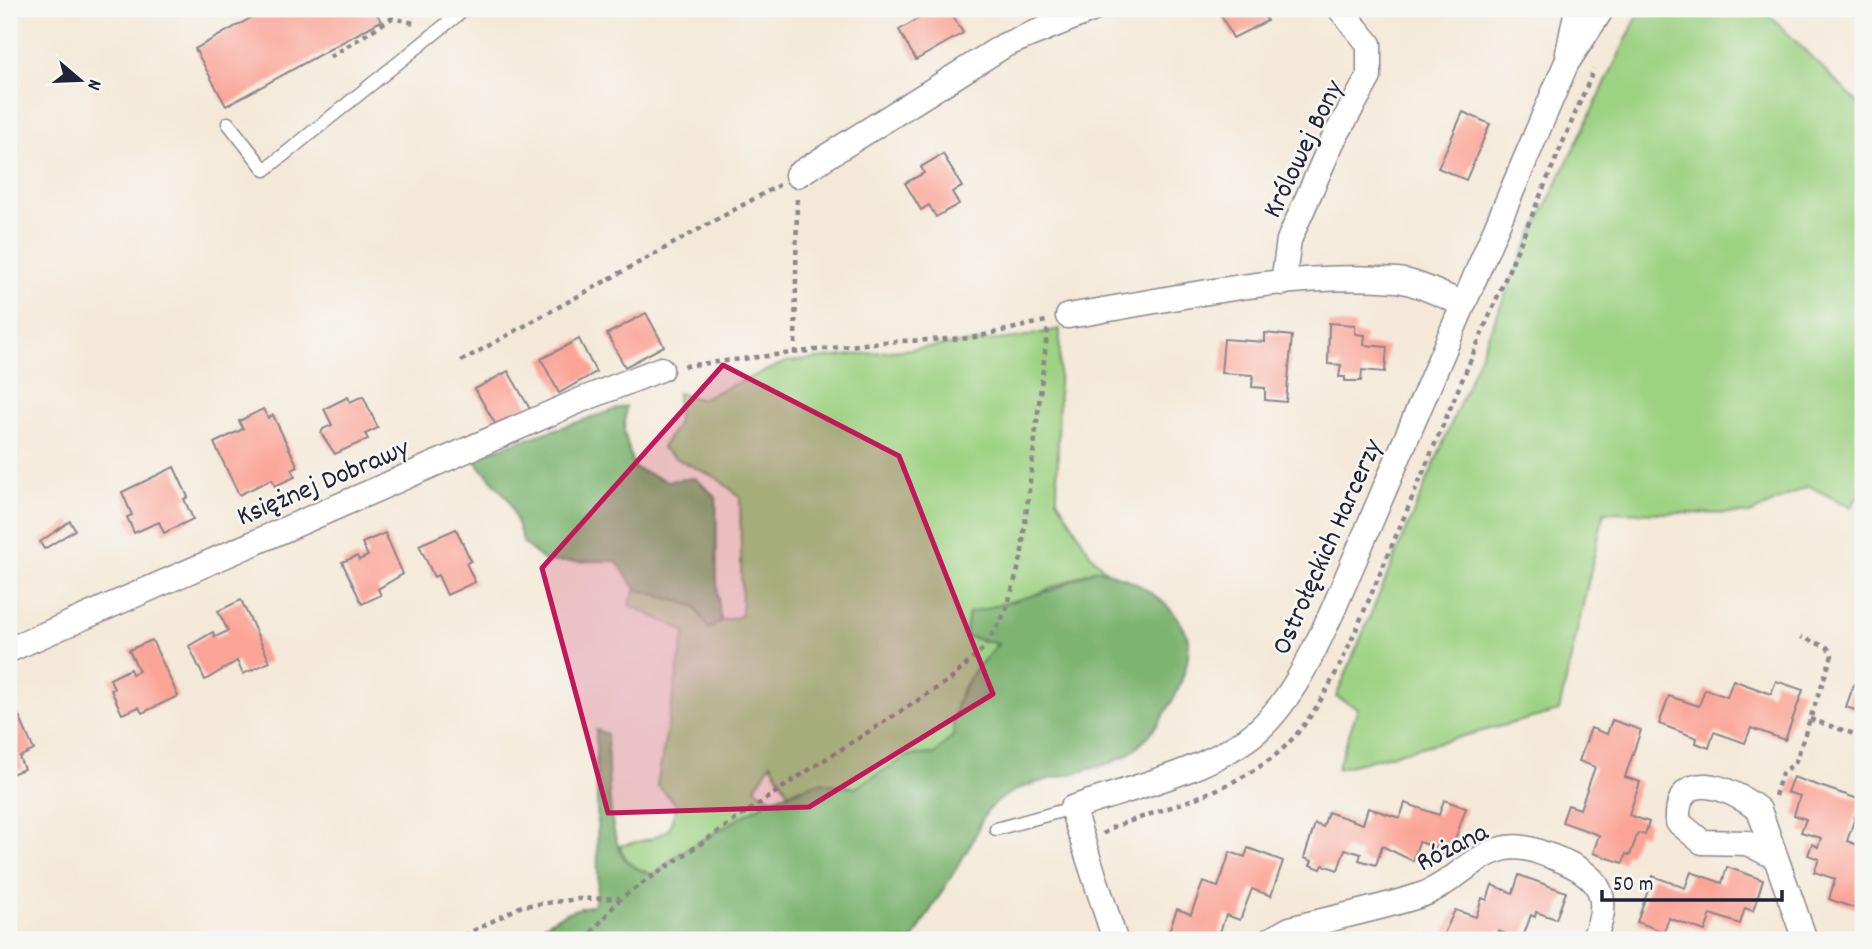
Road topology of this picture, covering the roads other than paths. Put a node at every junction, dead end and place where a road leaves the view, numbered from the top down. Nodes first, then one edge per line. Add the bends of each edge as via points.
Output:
1 (465, 9) edge
2 (1094, 9) edge
3 (1340, 9) edge
4 (1577, 9) edge
5 (1602, 9) edge
6 (448, 14) edge
7 (1566, 64) junction
8 (228, 123) dead end
9 (797, 175) road end
10 (1283, 283) junction
11 (1462, 303) junction
12 (1058, 318) road end
13 (661, 369) road end
14 (11, 642) edge
15 (1072, 808) junction
16 (996, 829) dead end
17 (1775, 856) junction
18 (1115, 940) edge
19 (1270, 940) edge
20 (1593, 940) edge
21 (1805, 940) edge

1 - 6 lane
2 - 9 street via 1005,46
3 - 10 street, Królowej Bony via 1369,44 1369,76 1332,142 1289,240
4 - 7 street, Ostrołęckich Harcerzy
5 - 7 street, Ostrołęckich Harcerzy
6 - 8 lane via 432,35 265,170
7 - 11 street, Ostrołęckich Harcerzy
10 - 11 street via 1400,280
10 - 12 street
11 - 15 street, Ostrołęckich Harcerzy via 1333,610 1286,698 1249,738 1205,762
13 - 14 street, Księżnej Dobrawy
15 - 16 lane
15 - 18 street
17 - 17 street via 1747,843 1702,842 1678,822 1677,805 1692,787 1709,785 1745,799 1759,810
17 - 21 street
19 - 20 street, Różana via 1290,929 1424,894 1494,852 1520,847 1576,866 1594,880 1603,909

